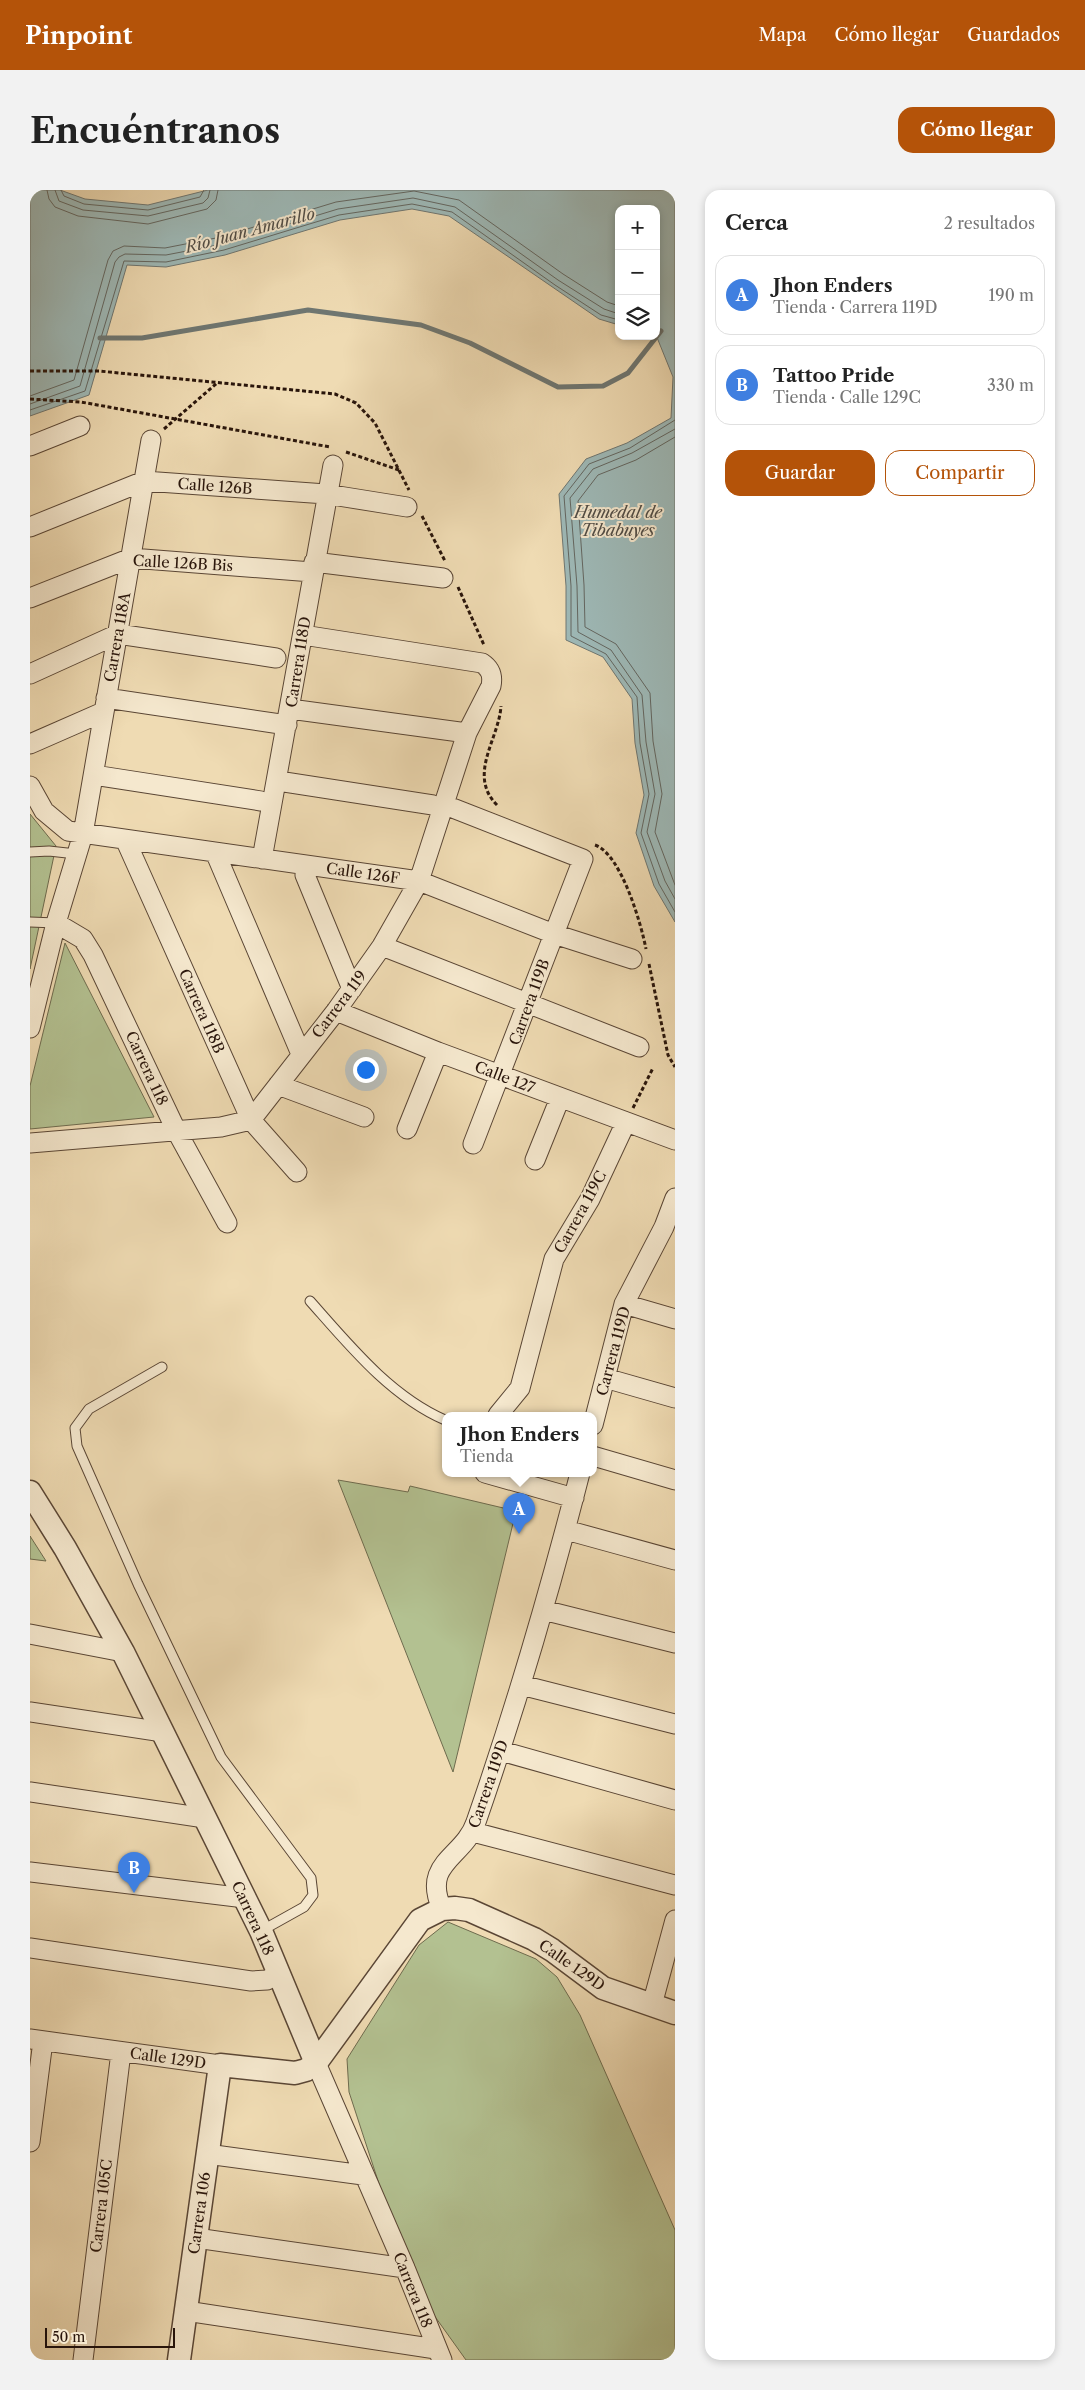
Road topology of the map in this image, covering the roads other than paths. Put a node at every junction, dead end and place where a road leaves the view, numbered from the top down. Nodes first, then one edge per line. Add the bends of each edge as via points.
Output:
1 (80, 426) dead end
2 (151, 440) road end
3 (30, 446) edge
4 (338, 455) road end
5 (144, 481) junction
6 (326, 494) junction
7 (414, 506) road end
8 (30, 527) edge
9 (131, 558) junction
10 (313, 567) junction
11 (448, 575) road end
12 (30, 598) edge
13 (118, 634) junction
14 (303, 636) junction
15 (276, 658) dead end
16 (30, 674) edge
17 (105, 705) junction
18 (289, 717) junction
19 (467, 733) junction
20 (30, 744) edge
21 (94, 774) junction
22 (278, 781) junction
23 (30, 786) edge
24 (261, 801) dead end
25 (439, 805) junction
26 (83, 834) junction
27 (125, 839) junction
28 (30, 852) edge
29 (215, 852) junction
30 (76, 854) junction
31 (262, 859) junction
32 (305, 875) dead end
33 (419, 881) junction
34 (30, 922) edge
35 (56, 923) junction
36 (554, 934) junction
37 (382, 946) junction
38 (642, 958) road end
39 (352, 989) junction
40 (527, 1005) junction
41 (336, 1011) junction
42 (30, 1028) edge
43 (639, 1048) dead end
44 (438, 1052) junction
45 (301, 1054) junction
46 (501, 1076) junction
47 (278, 1085) junction
48 (560, 1098) junction
49 (364, 1117) dead end
50 (251, 1120) junction
51 (626, 1122) junction
52 (408, 1129) dead end
53 (176, 1130) junction
54 (675, 1140) edge
55 (30, 1143) edge
56 (473, 1144) dead end
57 (535, 1160) dead end
58 (297, 1172) dead end
59 (675, 1198) edge
60 (227, 1223) dead end
61 (310, 1301) dead end
62 (624, 1304) junction
63 (675, 1319) edge
64 (162, 1367) dead end
65 (605, 1378) junction
66 (675, 1398) edge
67 (500, 1412) edge
68 (596, 1412) edge
69 (442, 1418) edge
70 (597, 1457) edge
71 (499, 1477) edge
72 (579, 1477) edge
73 (675, 1480) edge
74 (30, 1492) edge
75 (574, 1498) junction
76 (566, 1530) junction
77 (675, 1560) edge
78 (543, 1610) junction
79 (30, 1634) edge
80 (675, 1644) edge
81 (123, 1652) junction
82 (521, 1684) junction
83 (30, 1712) edge
84 (675, 1724) edge
85 (162, 1732) junction
86 (501, 1751) junction
87 (30, 1792) edge
88 (675, 1800) edge
89 (205, 1818) junction
90 (473, 1832) junction
91 (30, 1872) edge
92 (675, 1885) edge
93 (245, 1898) junction
94 (442, 1909) junction
95 (675, 1920) edge
96 (261, 1931) junction
97 (30, 1948) edge
98 (279, 1974) junction
99 (652, 2005) junction
100 (675, 2013) edge
101 (37, 2040) edge
102 (121, 2052) junction
103 (220, 2065) junction
104 (311, 2067) junction
105 (30, 2142) edge
106 (207, 2154) junction
107 (363, 2174) junction
108 (196, 2238) junction
109 (405, 2268) junction
110 (186, 2311) junction
111 (439, 2355) edge
112 (83, 2360) edge
113 (179, 2360) edge

1 - 3 street
2 - 5 street, Carrera 118A
4 - 6 street, Carrera 118D
5 - 6 street, Calle 126B
5 - 8 street, Calle 126B
5 - 9 street, Carrera 118A
6 - 7 street, Calle 126B
6 - 10 street, Carrera 118D
9 - 10 street, Calle 126B Bis
9 - 12 street, Calle 126B Bis
9 - 13 street, Carrera 118A
10 - 11 street, Calle 126B Bis
10 - 14 street, Carrera 118D
13 - 15 street
13 - 16 street
13 - 17 street, Carrera 118A
14 - 18 street, Carrera 118D
14 - 19 street, Carrera 119 via 482,663 491,673 490,686
17 - 18 street
17 - 20 street
17 - 21 street, Carrera 118A
18 - 19 street
18 - 22 street, Carrera 118D
19 - 25 street, Carrera 119
21 - 24 street
21 - 26 street, Carrera 118A
22 - 25 street
22 - 31 street, Carrera 118D
23 - 26 street via 44,810 68,832
25 - 33 street, Carrera 119
25 - 36 street, Carrera 119B via 587,851
26 - 27 street, Calle 126F
26 - 30 street, Carrera 118A
27 - 29 street, Calle 126F
27 - 50 street, Carrera 118B
28 - 30 lane
29 - 31 street, Calle 126F
29 - 45 street
30 - 35 street, Carrera 118A
31 - 33 street, Calle 126F
32 - 39 street
33 - 36 street, Calle 126F
33 - 37 street, Carrera 119
34 - 35 lane
35 - 42 street, Carrera 118A
35 - 53 street, Carrera 118 via 83,939 93,955
36 - 38 street, Calle 126F
36 - 40 street, Carrera 119B
37 - 39 street, Carrera 119
37 - 40 street
39 - 41 street, Carrera 119
40 - 43 street
40 - 46 street, Carrera 119B
41 - 44 street, Calle 127
41 - 45 street, Carrera 119
44 - 46 street, Calle 127
44 - 52 street
45 - 47 street, Carrera 119
46 - 48 street, Calle 127
46 - 56 street, Carrera 119B
47 - 49 street
47 - 50 street, Carrera 119
48 - 51 street, Calle 127
48 - 57 street
50 - 53 street via 221,1127
50 - 58 street, Carrera 118B
51 - 54 street, Calle 127
51 - 67 street, Carrera 119C via 590,1199 554,1259 520,1388
53 - 55 street
53 - 60 street, Carrera 118
59 - 62 street, Carrera 119D via 664,1227
61 - 69 lane via 357,1354 409,1399
62 - 63 street
62 - 65 street, Carrera 119D
64 - 96 lane via 89,1409 75,1428 77,1446 138,1584 221,1757 311,1878 313,1894 304,1907
65 - 66 street
65 - 68 street, Carrera 119D
70 - 73 street
71 - 75 street
72 - 75 street, Carrera 119D
74 - 81 street, Carrera 118
75 - 76 street, Carrera 119D
76 - 77 street
76 - 78 street, Carrera 119D
78 - 80 street
78 - 82 street, Carrera 119D
79 - 81 street
81 - 85 street, Carrera 118
82 - 84 street
82 - 86 street, Carrera 119D
83 - 85 street
85 - 89 street, Carrera 118
86 - 88 street
86 - 90 street, Carrera 119D
87 - 89 street
89 - 93 street, Carrera 118
90 - 92 street
90 - 94 street, Carrera 119D via 441,1869 436,1881
91 - 93 street
93 - 96 street, Carrera 118
94 - 99 street, Calle 129D via 469,1910 534,1939 604,1988
94 - 104 street via 430,1913 412,1929
95 - 99 street
96 - 98 street, Carrera 118
97 - 98 street via 251,1981 267,1980
98 - 104 street, Carrera 118
99 - 100 street, Calle 129D
101 - 102 street, Calle 129D
101 - 105 street
102 - 103 street, Calle 129D
102 - 112 street, Carrera 105C
103 - 104 street, Calle 129D via 295,2073
103 - 106 street, Carrera 106
104 - 107 street, Carrera 118
106 - 107 street
106 - 108 street, Carrera 106
107 - 109 street, Carrera 118
108 - 109 street
108 - 110 street, Carrera 106
109 - 111 street, Carrera 118
110 - 111 street
110 - 113 street, Carrera 106

